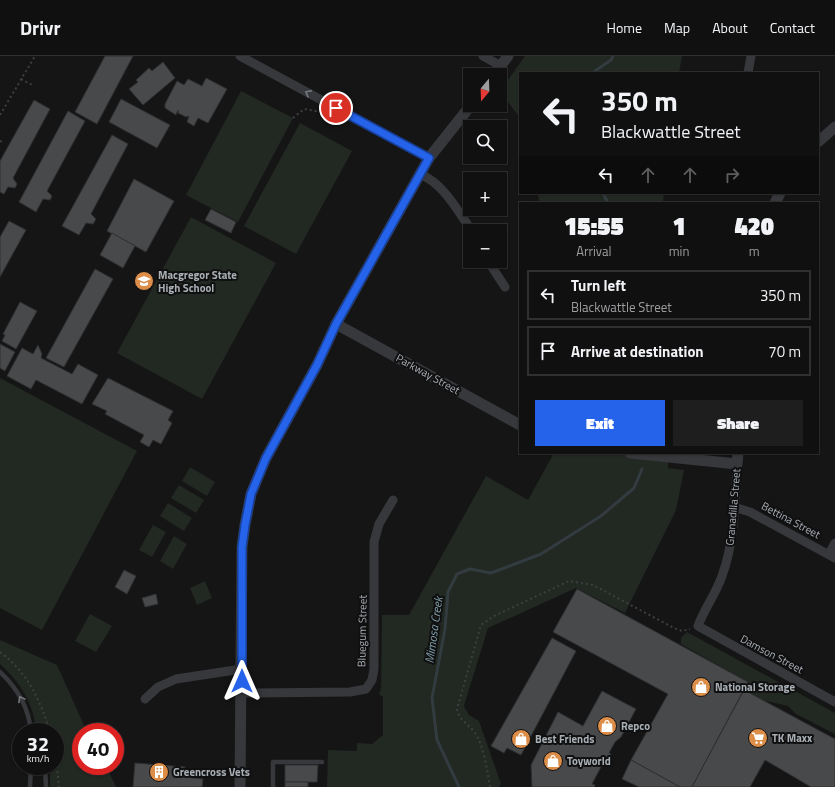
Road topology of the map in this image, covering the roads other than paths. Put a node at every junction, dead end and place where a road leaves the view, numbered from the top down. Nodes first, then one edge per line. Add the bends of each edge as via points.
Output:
1 (240, 56) edge
2 (483, 56) edge
3 (508, 56) edge
4 (751, 56) edge
5 (501, 66) joint
6 (748, 72) edge
7 (465, 112) edge
8 (835, 127) edge
9 (819, 141) edge
10 (429, 158) junction
11 (420, 174) junction
12 (467, 224) edge
13 (493, 268) edge
14 (505, 287) dead end
15 (336, 324) junction
16 (519, 424) edge
17 (652, 454) edge
18 (738, 458) edge
19 (393, 500) dead end
20 (734, 507) junction
21 (835, 543) edge
22 (832, 556) edge
23 (698, 626) joint
24 (242, 669) junction
25 (0, 672) edge
26 (242, 692) junction
27 (145, 699) dead end
28 (835, 702) edge
29 (29, 723) edge
30 (322, 762) dead end
31 (31, 775) edge
32 (45, 775) edge
33 (30, 787) edge
34 (46, 787) edge
35 (240, 787) edge
36 (273, 787) edge

10 -> 1 street
2 - 5 street
3 - 5 street
4 - 6 street
7 - 10 street
8 - 9 street
10 - 11 street
11 - 12 street via 442,189
11 - 15 street
13 - 14 street
15 - 16 street, Parkway Street
15 - 24 street via 317,365 266,458 251,494 242,547
17 - 18 street
18 - 20 street, Granadilla Street
19 - 26 street, Bluegum Street via 379,524 374,542 374,669 372,680 366,689 350,692
20 - 22 street, Bettina Street via 750,512
20 - 23 street, Granadilla Street via 732,539 727,562 722,578
21 - 22 street
23 - 28 street, Damson Street
24 - 26 street
24 - 27 street via 176,679 158,687
29 -> 25 lane via 22,700
26 - 35 street
30 - 36 lane via 273,762
31 - 33 lane
32 - 34 lane

